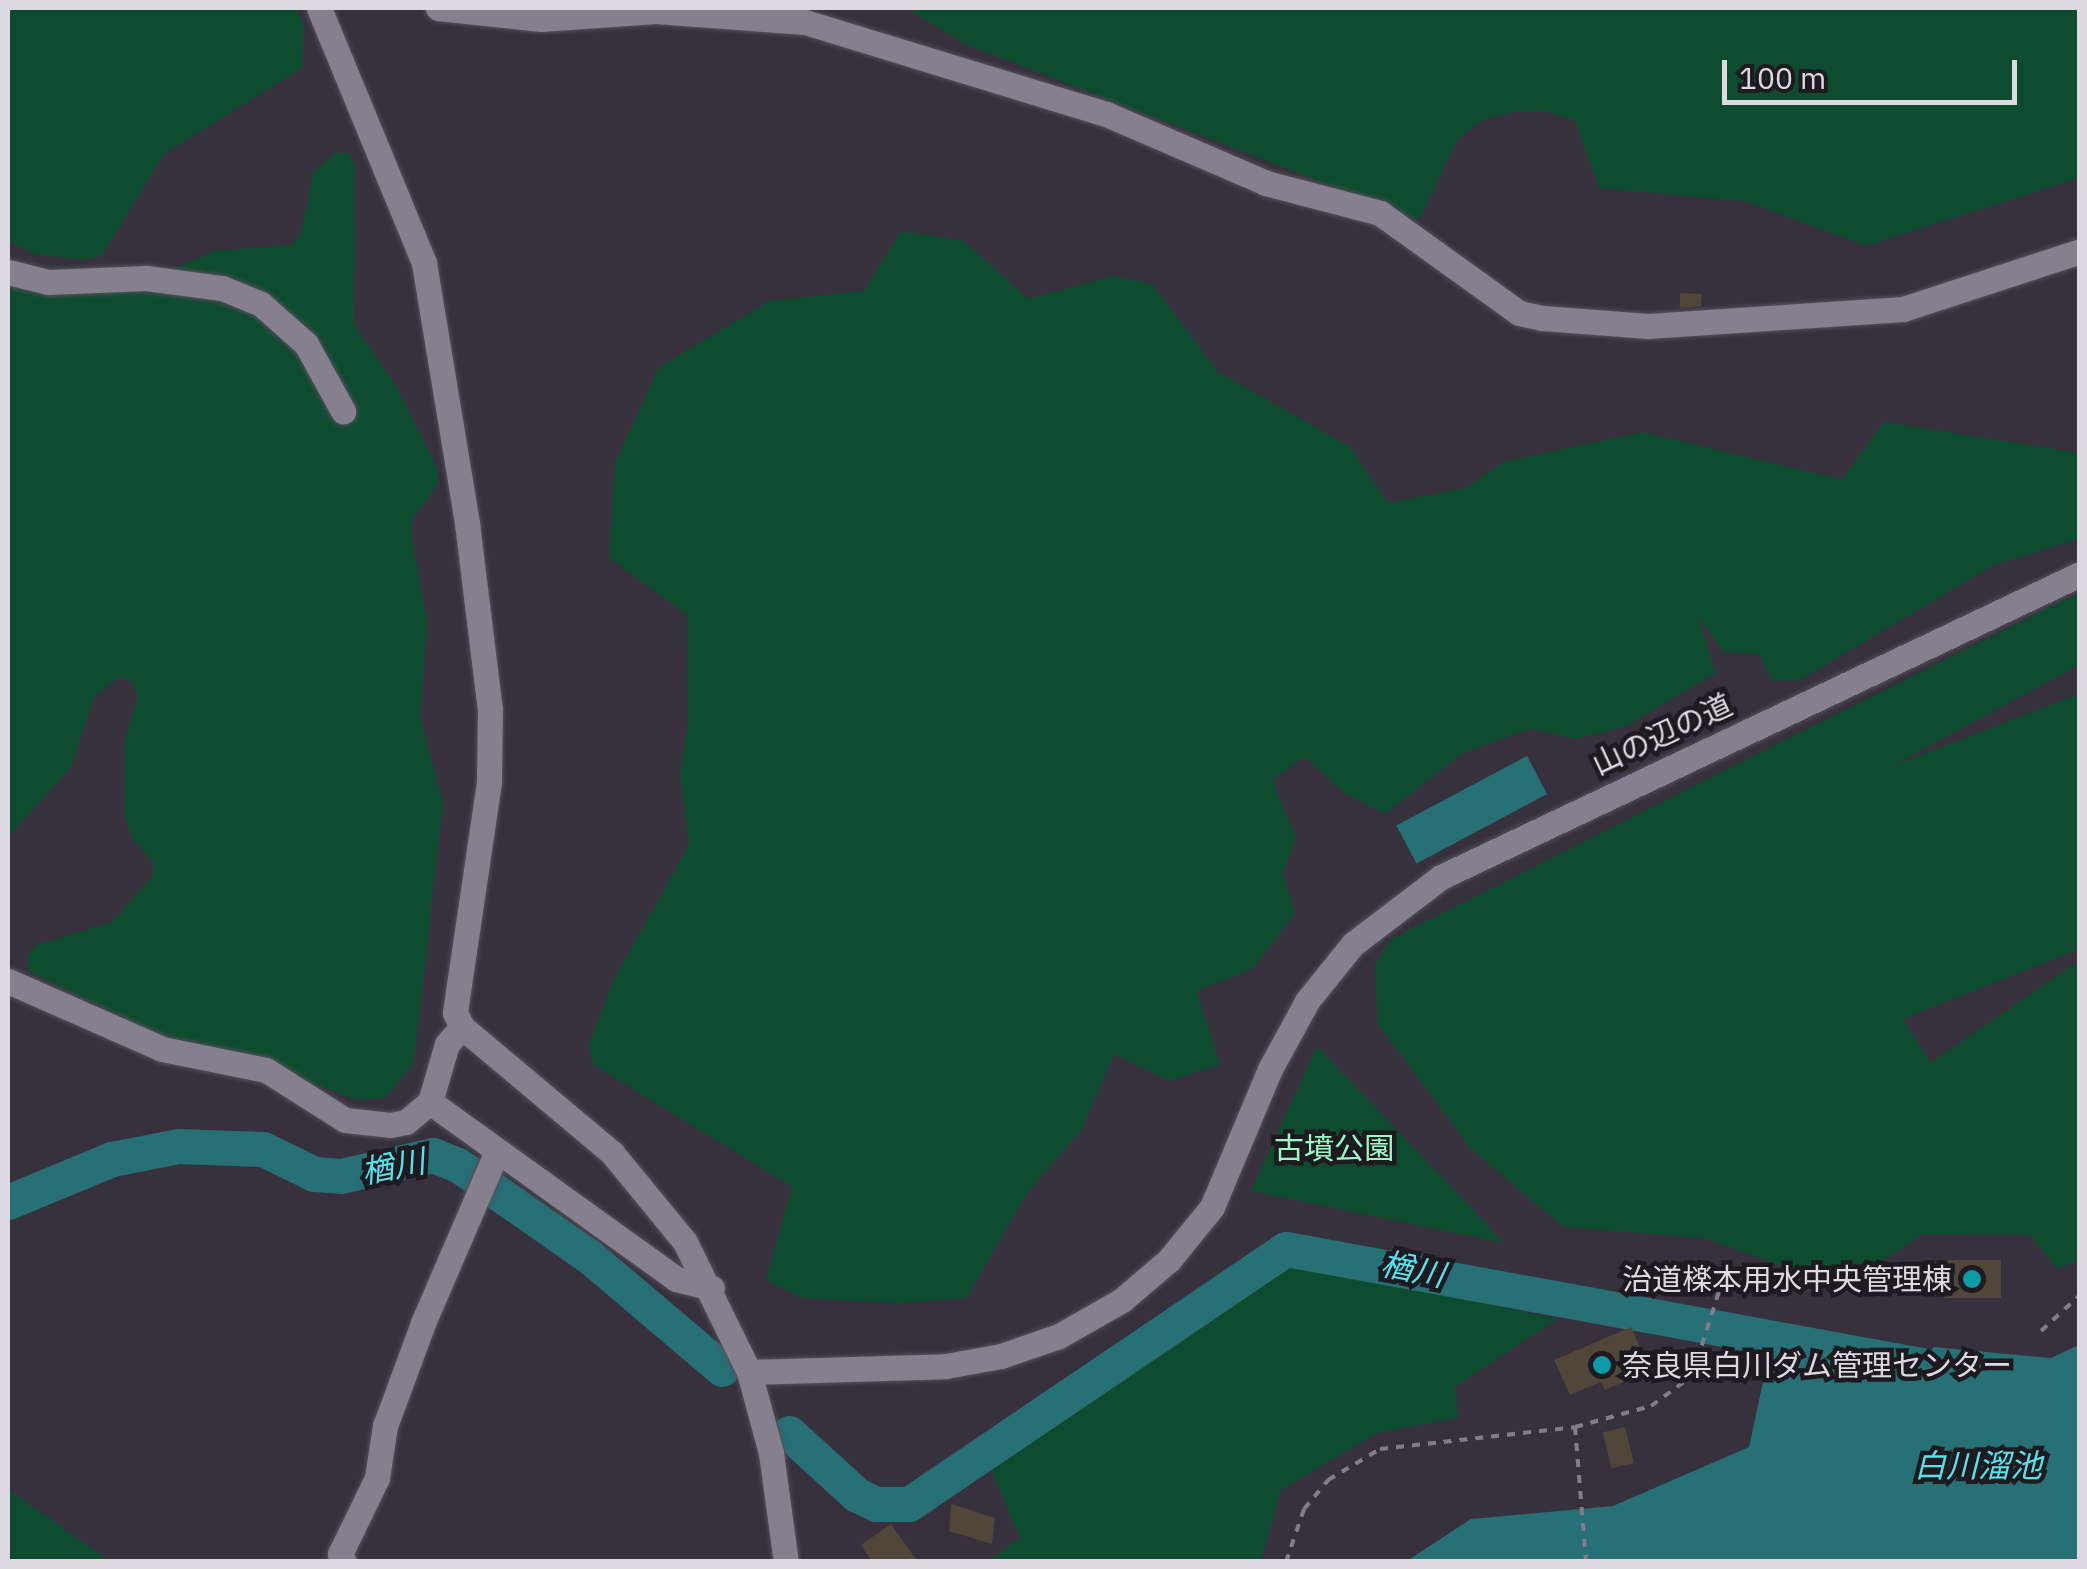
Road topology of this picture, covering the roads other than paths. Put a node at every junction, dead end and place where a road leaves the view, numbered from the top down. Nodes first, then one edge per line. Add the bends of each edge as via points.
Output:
1 (320, 8) edge
2 (438, 8) edge
3 (2080, 252) edge
4 (8, 272) edge
5 (343, 411) dead end
6 (2080, 574) edge
7 (8, 981) edge
8 (462, 1026) junction
9 (430, 1102) junction
10 (497, 1152) junction
11 (712, 1288) junction
12 (749, 1372) junction
13 (344, 1562) edge
14 (786, 1562) edge

1 - 8 street via 424,263 466,523 490,710 489,764 457,984
2 - 3 street via 541,20 656,11 805,22 1106,114 1266,183 1380,213 1520,313 1543,318 1648,326 1902,309
4 - 5 street via 48,282 146,278 222,288 261,304 306,344
6 - 12 street, 山の辺の道 via 1441,877 1353,944 1307,1001 1270,1068 1212,1207 1169,1260 1122,1300 1059,1336 1002,1356 946,1366
7 - 9 street via 162,1049 266,1070 345,1120 406,1122
8 - 9 street via 447,1044
8 - 11 street via 612,1152 671,1222
9 - 10 street
10 - 11 street via 676,1279
10 - 13 street via 423,1324 385,1426 378,1478 340,1554
11 - 12 street
12 - 14 street via 771,1453

